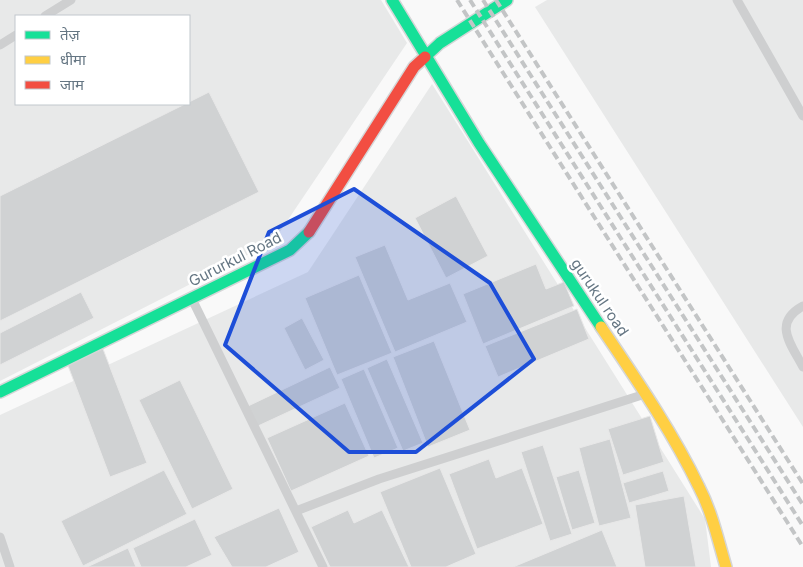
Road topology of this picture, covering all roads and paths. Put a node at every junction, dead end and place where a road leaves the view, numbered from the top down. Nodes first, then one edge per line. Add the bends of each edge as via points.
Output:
1 (71, 0) edge
2 (392, 0) edge
3 (507, 0) edge
4 (737, 0) edge
5 (47, 15) edge
6 (15, 36) edge
7 (0, 45) edge
8 (426, 55) junction
9 (803, 116) edge
10 (192, 298) junction
11 (803, 306) edge
12 (803, 367) edge
13 (0, 392) edge
14 (645, 394) junction
15 (296, 511) junction
16 (0, 537) edge
17 (10, 567) edge
18 (323, 567) edge
19 (726, 567) edge

1 - 5 lane
2 - 8 street, gurukul road
3 - 8 street, Gururkul Road
4 - 9 lane
6 - 7 lane
8 - 10 street, Gururkul Road via 414,67 301,240 290,250
8 - 14 street, gurukul road via 479,142
10 - 13 street, Gururkul Road
10 - 15 lane
11 - 12 lane via 789,316 785,329
14 - 15 lane via 379,479
14 - 19 street, gurukul road via 700,488
15 - 18 lane
16 - 17 lane

